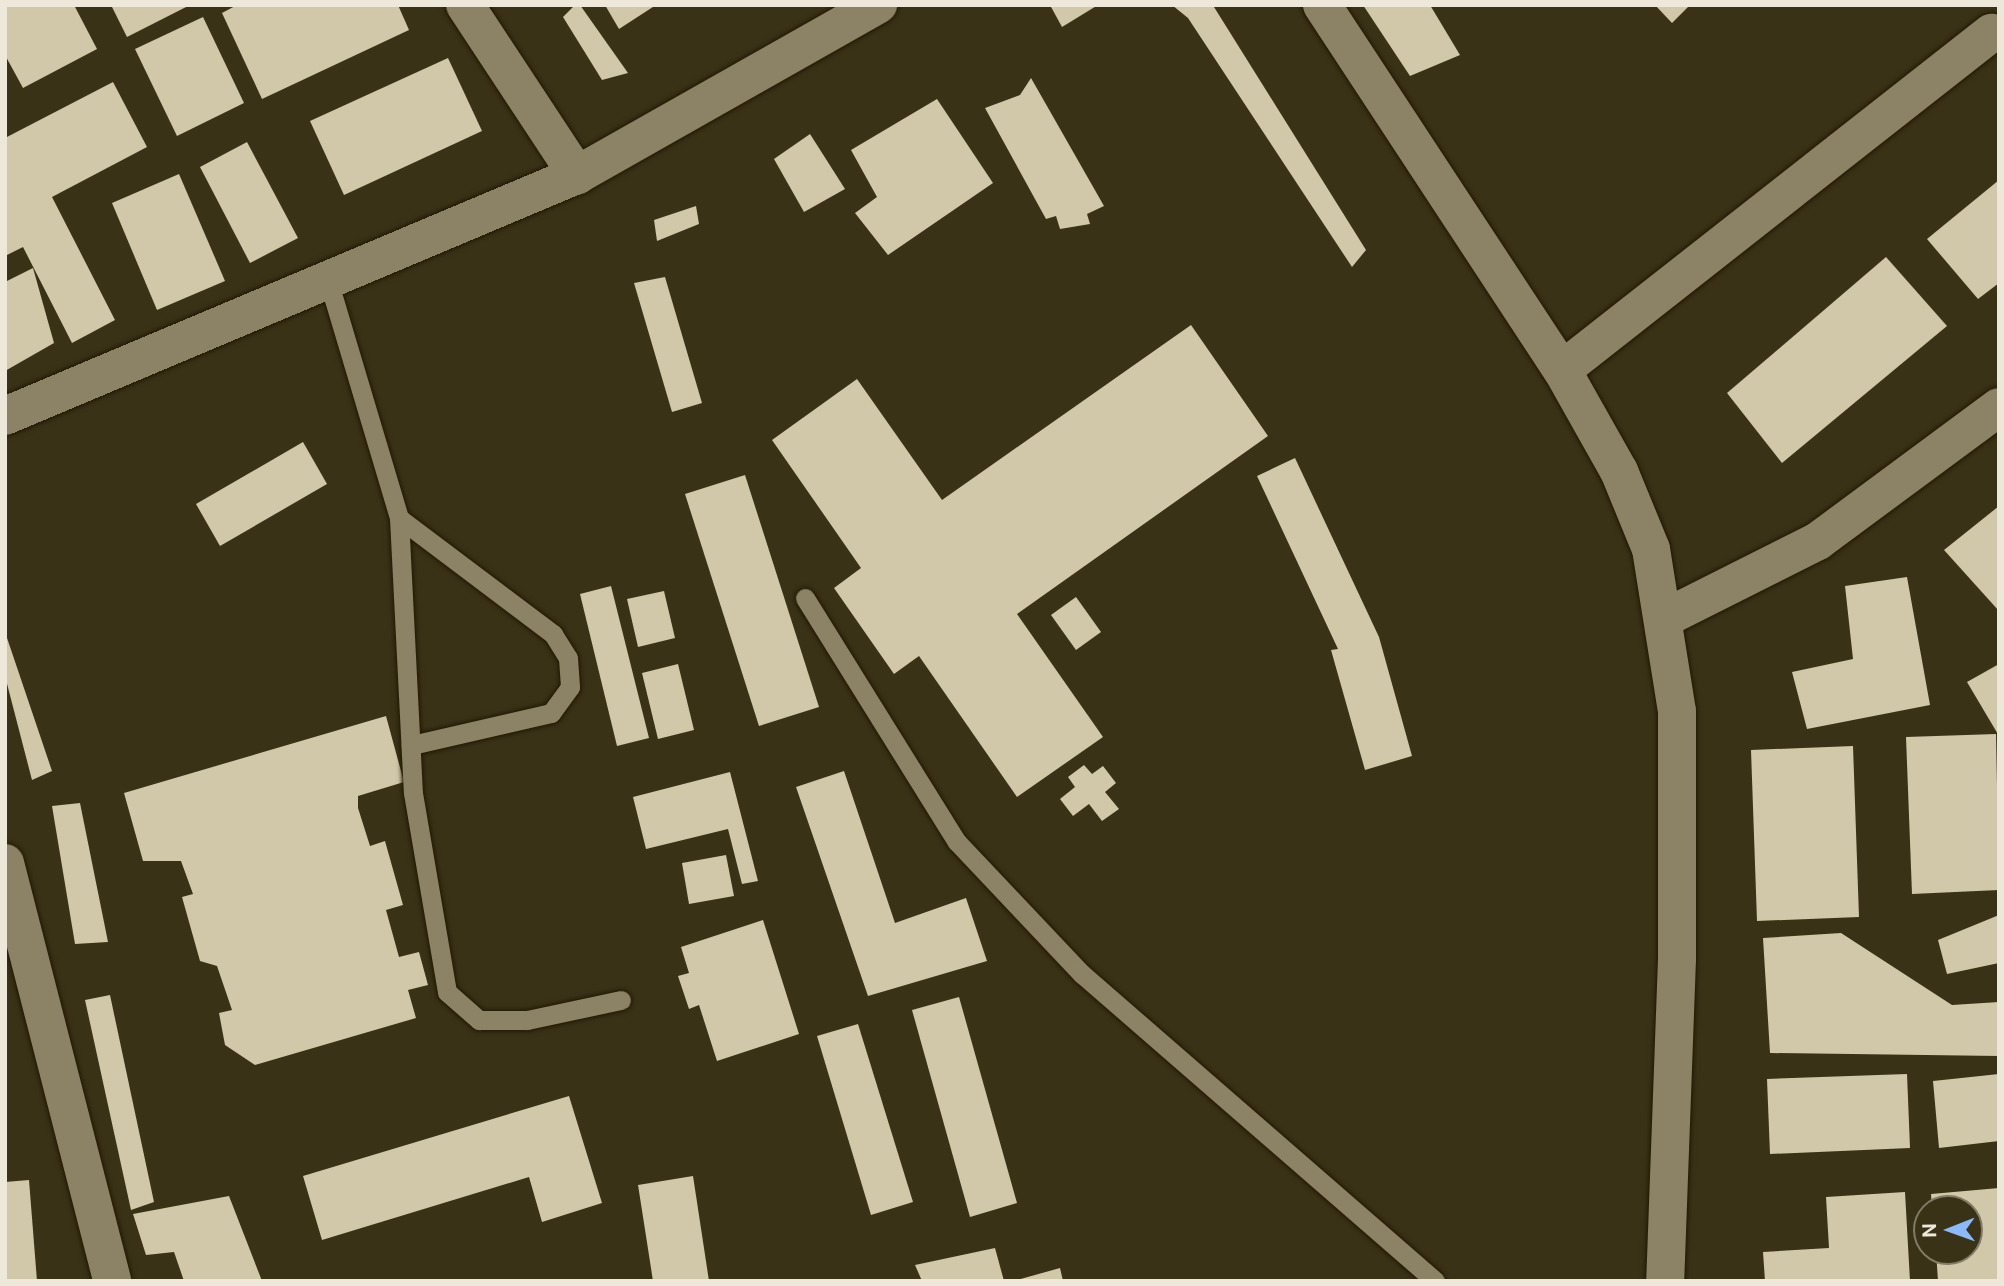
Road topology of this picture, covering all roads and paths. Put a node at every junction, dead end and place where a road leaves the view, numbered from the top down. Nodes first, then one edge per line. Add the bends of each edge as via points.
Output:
1 (465, 5) edge
2 (878, 5) edge
3 (1322, 5) edge
4 (1991, 33) dead end
5 (577, 175) junction
6 (329, 283) junction
7 (1562, 370) junction
8 (1999, 407) edge
9 (5, 416) edge
10 (398, 518) junction
11 (805, 598) dead end
12 (1667, 617) junction
13 (411, 745) junction
14 (5, 863) edge
15 (621, 1000) dead end
16 (112, 1281) edge
17 (1435, 1281) edge
18 (1665, 1281) edge

1 - 5 street
2 - 5 street
3 - 7 street
4 - 7 street
5 - 6 street
6 - 9 street
6 - 10 lane
7 - 12 street via 1619,471 1650,549
8 - 12 street via 1818,541
10 - 13 lane
10 - 13 lane via 553,634 568,658 570,687 551,713
11 - 17 lane via 957,842 1082,974
12 - 18 street via 1677,711 1678,958
13 - 15 lane via 446,992 479,1020 527,1020
14 - 16 street

